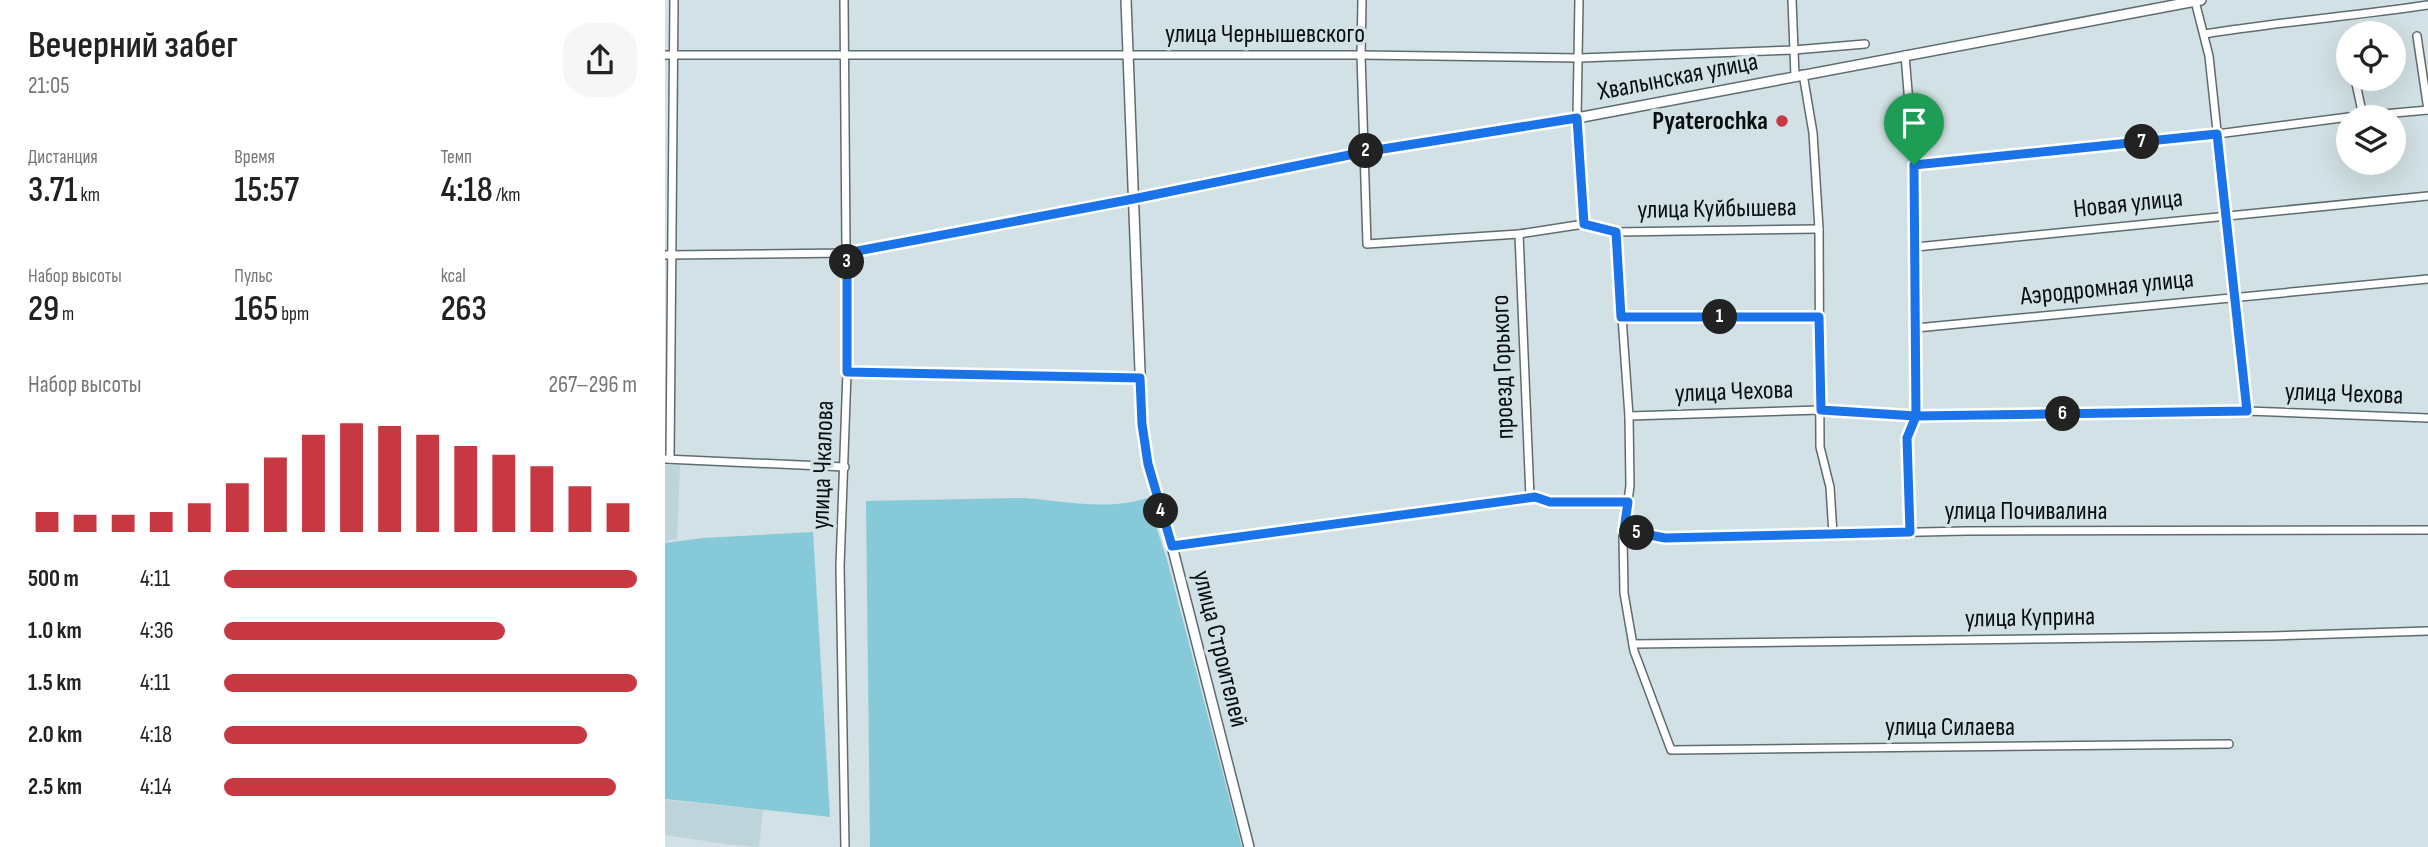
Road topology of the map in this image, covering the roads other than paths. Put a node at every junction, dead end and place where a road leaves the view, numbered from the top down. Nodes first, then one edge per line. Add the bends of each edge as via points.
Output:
1 (674, 0) edge
2 (844, 0) edge
3 (1126, 0) edge
4 (1362, 0) edge
5 (1579, 0) edge
6 (1792, 0) edge
7 (2198, 1) edge
8 (2154, 4) edge
9 (2428, 5) edge
10 (2205, 34) junction
11 (2417, 36) dead end
12 (1865, 44) dead end
13 (1794, 50) junction
14 (669, 55) edge
15 (1127, 55) junction
16 (1361, 55) junction
17 (1905, 55) junction
18 (845, 56) junction
19 (1580, 58) junction
20 (1799, 75) junction
21 (2428, 110) edge
22 (2406, 112) edge
23 (1577, 118) junction
24 (2336, 119) edge
25 (2217, 134) junction
26 (1364, 152) junction
27 (669, 165) edge
28 (1914, 165) junction
29 (2428, 196) edge
30 (1133, 199) junction
31 (2225, 215) junction
32 (1584, 224) junction
33 (1819, 229) junction
34 (1616, 232) junction
35 (1520, 234) junction
36 (1916, 247) junction
37 (847, 253) junction
38 (669, 255) edge
39 (2428, 279) edge
40 (2234, 297) junction
41 (1621, 317) junction
42 (1819, 317) junction
43 (1916, 328) junction
44 (847, 372) junction
45 (1140, 378) junction
46 (1821, 410) junction
47 (2247, 411) junction
48 (1629, 416) junction
49 (1916, 416) junction
50 (2428, 418) edge
51 (667, 459) edge
52 (845, 467) junction
53 (1529, 498) junction
54 (1628, 502) junction
55 (1624, 530) junction
56 (2428, 530) edge
57 (1910, 532) junction
58 (1833, 534) junction
59 (1172, 546) junction
60 (2428, 631) edge
61 (1633, 643) junction
62 (2229, 744) dead end
63 (845, 847) edge
64 (1249, 847) edge

1 - 14 street
2 - 18 street, улица Чкалова
3 - 15 street, улица Строителей
4 - 16 street
5 - 19 street
6 - 13 street
7 - 8 street, Хвалынская улица
7 - 10 street
8 - 17 street, Хвалынская улица
9 - 10 street
10 - 25 street
11 - 21 street
12 - 13 street, улица Чернышевского
13 - 19 street, улица Чернышевского
13 - 20 street
14 - 18 street, улица Чернышевского
14 - 27 street
15 - 16 street, улица Чернышевского
15 - 18 street, улица Чернышевского
15 - 30 street, улица Строителей
16 - 19 street, улица Чернышевского
16 - 26 street
17 - 20 street, Хвалынская улица
17 - 28 street
18 - 37 street, улица Чкалова
19 - 23 street
20 - 23 street, Хвалынская улица
20 - 33 street via 1814,133
21 - 22 street
23 - 26 street, Хвалынская улица
23 - 32 street
24 - 25 street
25 - 28 street
25 - 31 street
26 - 30 street, Хвалынская улица
26 - 35 street, улица Куйбышева via 1367,244
27 - 38 street
28 - 36 street
29 - 31 street, Новая улица
30 - 37 street, Хвалынская улица
30 - 45 street, улица Строителей
31 - 36 street, Новая улица
31 - 40 street
32 - 34 street, улица Куйбышева
32 - 35 street, улица Куйбышева
33 - 34 street, улица Куйбышева
33 - 42 street
34 - 41 street
35 - 53 street, проезд Горького
36 - 43 street
37 - 38 street, Хвалынская улица
37 - 44 street, улица Чкалова
38 - 51 street
39 - 40 street, Аэродромная улица
40 - 43 street, Аэродромная улица
40 - 47 street
41 - 42 street
41 - 48 street
42 - 46 street
43 - 49 street
44 - 45 street
44 - 52 street, улица Чкалова
45 - 59 street, улица Строителей via 1148,464
46 - 48 street, улица Чехова
46 - 49 street, улица Чехова
46 - 58 street via 1819,447 1830,487
47 - 49 street, улица Чехова
47 - 50 street, улица Чехова
48 - 54 street
49 - 57 street via 1907,438
51 - 52 street
52 - 63 street, улица Чкалова via 840,566
53 - 54 street
53 - 59 street
54 - 55 street
55 - 58 street, улица Почивалина via 1665,538
55 - 61 street via 1624,593
56 - 57 street, улица Почивалина
57 - 58 street, улица Почивалина
59 - 64 street, улица Строителей
60 - 61 street, улица Куприна
61 - 62 street, улица Силаева via 1671,750

